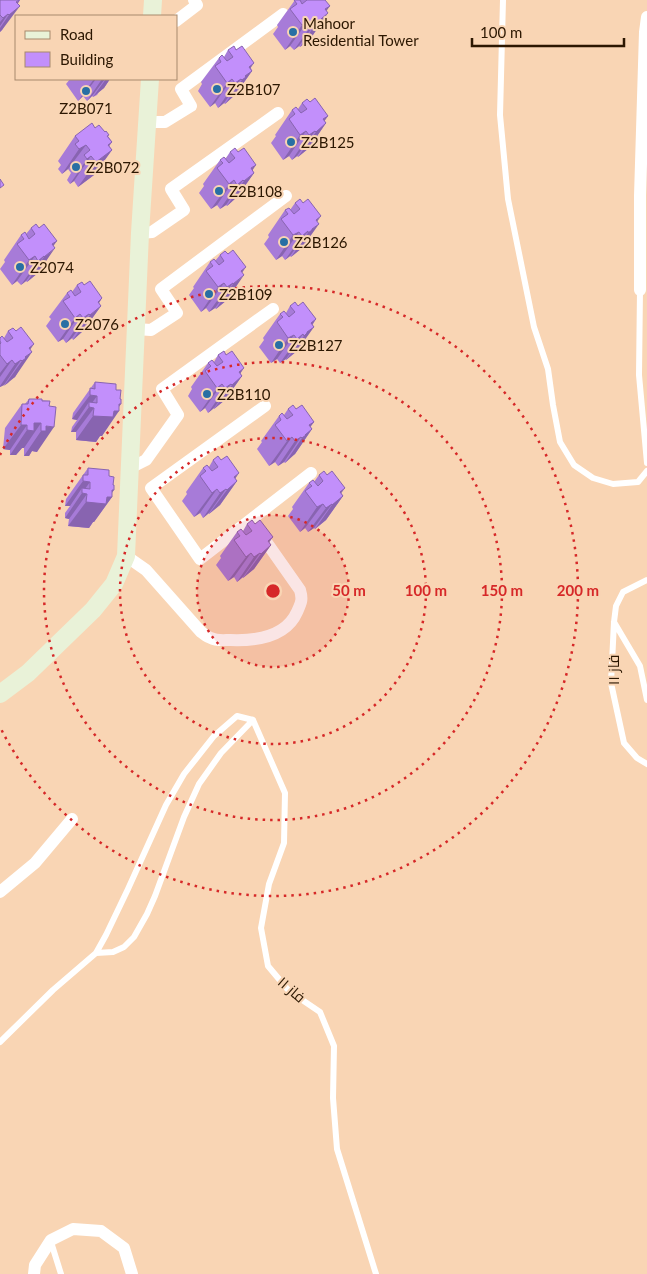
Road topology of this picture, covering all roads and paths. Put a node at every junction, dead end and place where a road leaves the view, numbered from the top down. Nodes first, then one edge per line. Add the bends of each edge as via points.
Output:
1 (153, 0) edge
2 (194, 0) edge
3 (503, 0) edge
4 (283, 14) dead end
5 (152, 15) edge
6 (647, 17) edge
7 (178, 19) edge
8 (150, 80) edge
9 (278, 113) dead end
10 (148, 122) junction
11 (286, 196) dead end
12 (140, 233) junction
13 (640, 290) joint
14 (274, 310) dead end
15 (136, 329) junction
16 (265, 406) dead end
17 (647, 463) edge
18 (130, 468) junction
19 (647, 471) edge
20 (311, 473) dead end
21 (252, 520) junction
22 (126, 556) junction
23 (647, 580) edge
24 (614, 622) junction
25 (0, 694) edge
26 (647, 700) edge
27 (252, 720) junction
28 (647, 764) edge
29 (72, 820) dead end
30 (0, 892) edge
31 (96, 953) junction
32 (0, 1042) edge
33 (51, 1240) junction
34 (34, 1274) edge
35 (60, 1274) edge
36 (132, 1274) edge
37 (376, 1274) edge

1 - 5 street
2 - 7 street via 197,5
3 - 19 lane via 500,115 508,199 534,327 548,369 560,442 574,465 593,478 613,484 638,482
4 - 10 street via 181,89 190,106 166,122
6 - 13 street via 640,186
8 - 10 street
9 - 12 street via 171,189 184,210 152,232
10 - 12 street
11 - 15 street via 161,289 177,313 151,330
12 - 15 street
13 - 17 lane via 639,375
14 - 18 street via 162,389 178,415 146,460
15 - 18 street
16 - 21 street via 151,488 200,559
18 - 22 street
20 - 21 street
21 - 22 street via 300,590 302,599 290,624 277,633 248,641 211,638 201,632 146,570
22 - 25 street via 114,584 93,610
23 - 24 lane, فاز ۱۱ via 623,592 616,606
24 - 26 lane via 640,666
24 - 28 lane, فاز ۱۱ via 611,683 624,743
27 - 31 lane via 199,784 155,896 134,937 113,952
27 - 31 lane via 237,716 214,736 184,774
27 - 37 lane, فاز ۱۱ via 285,793 284,843 269,884 261,928 268,966 289,991 320,1012 334,1046 333,1098 337,1149
29 - 30 street via 35,863
31 - 32 lane
33 - 34 street via 34,1265
33 - 35 lane
33 - 36 street via 73,1229 101,1231 124,1248

